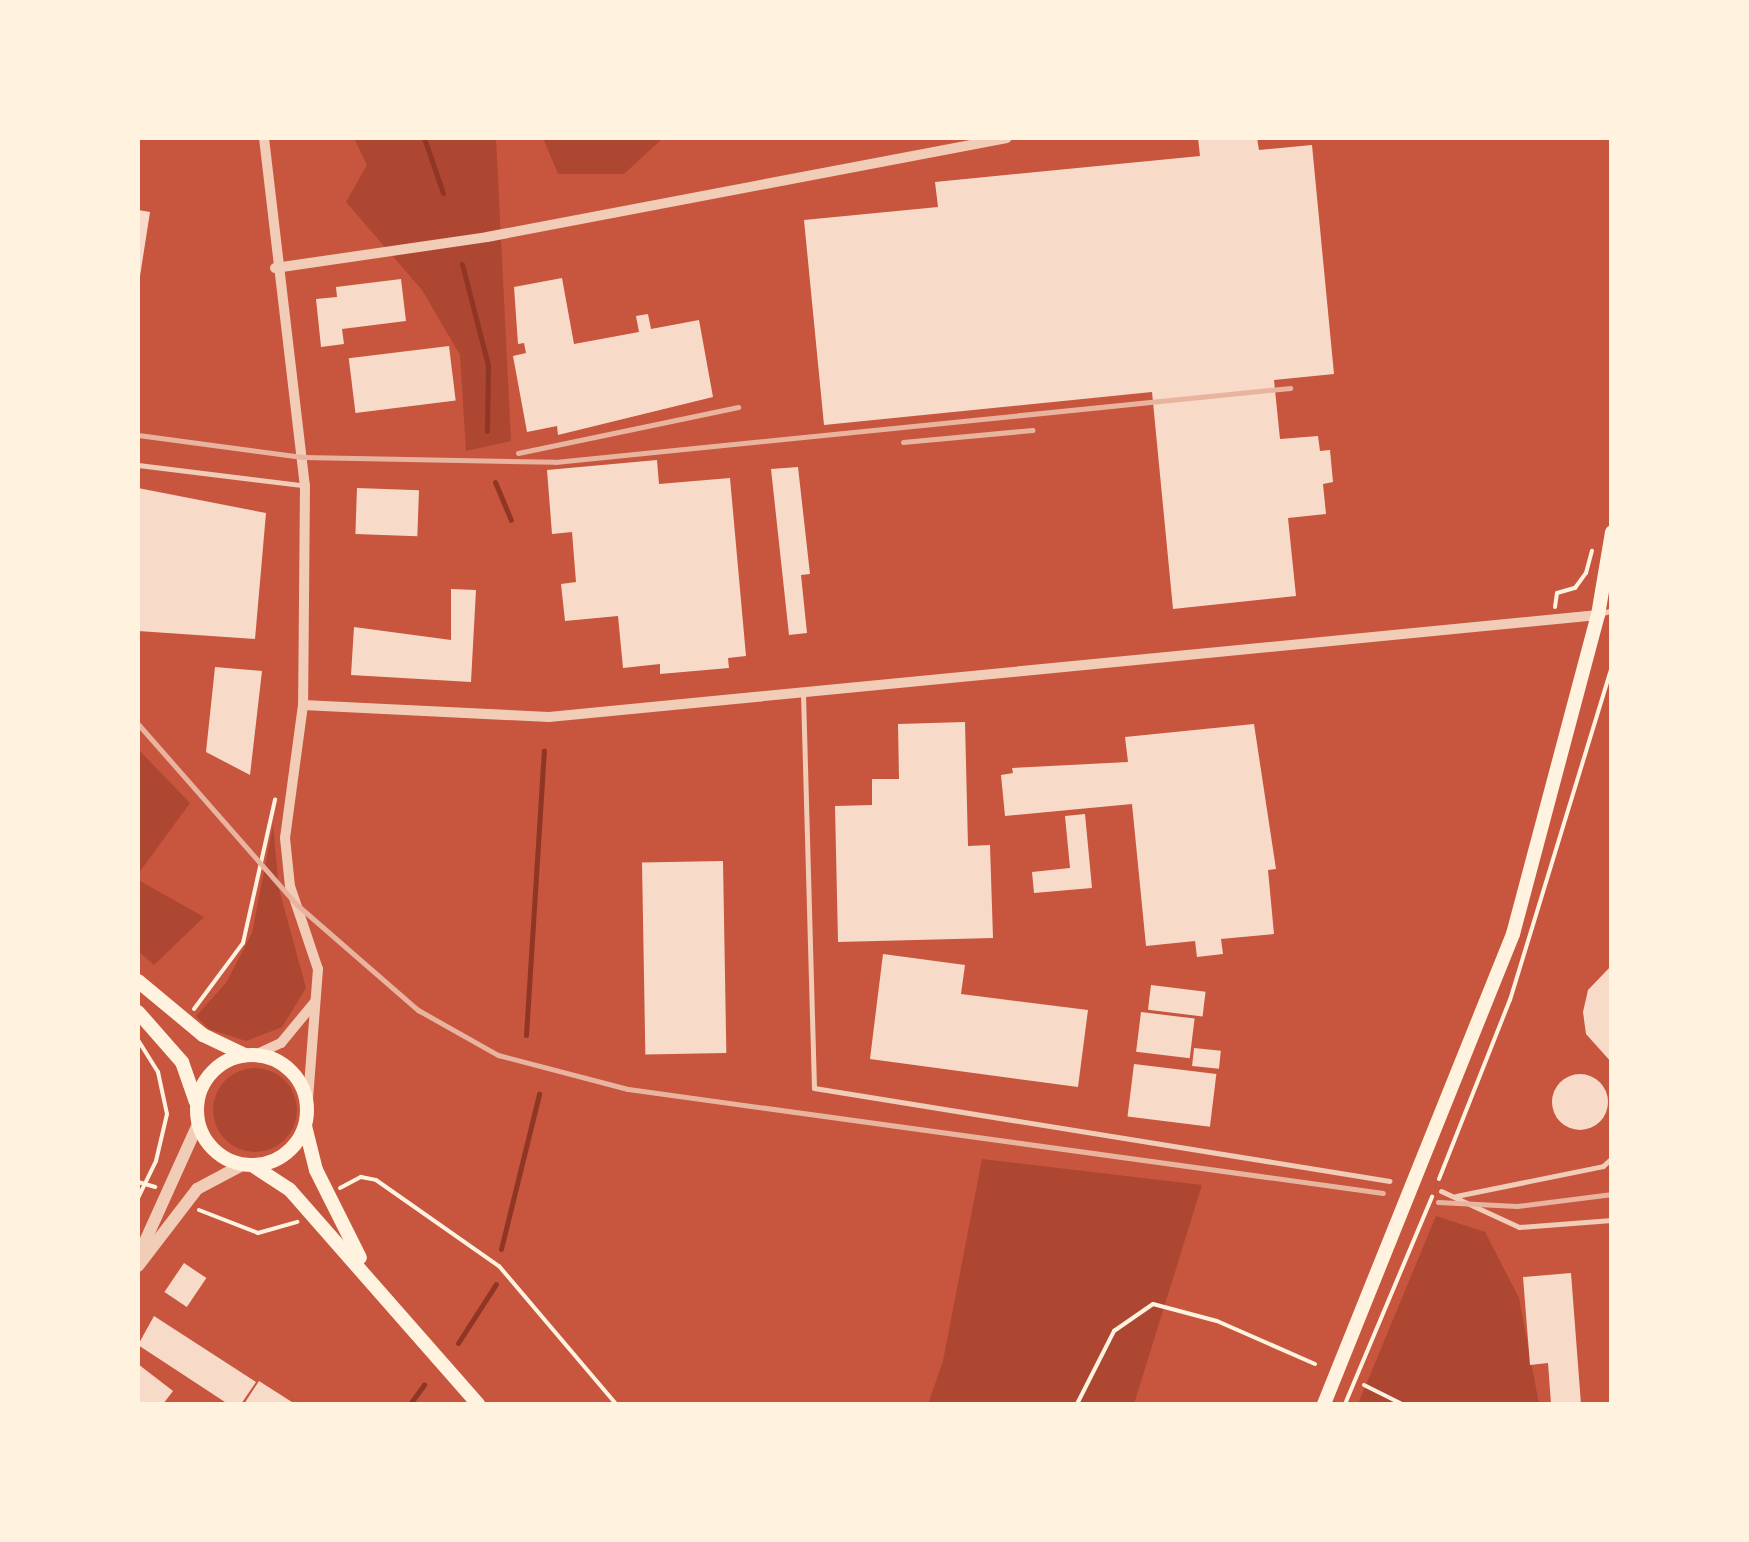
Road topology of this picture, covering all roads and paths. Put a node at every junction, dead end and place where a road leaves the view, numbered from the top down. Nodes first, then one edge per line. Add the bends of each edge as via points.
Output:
1 (264, 138) edge
2 (1007, 138) edge
3 (275, 268) junction
4 (138, 466) edge
5 (305, 485) junction
6 (1612, 532) edge
7 (1609, 553) edge
8 (1604, 612) edge
9 (1554, 618) junction
10 (802, 692) junction
11 (303, 705) junction
12 (288, 794) junction
13 (138, 981) edge
14 (315, 1002) junction
15 (193, 1010) dead end
16 (138, 1012) edge
17 (138, 1040) edge
18 (250, 1055) junction
19 (198, 1117) junction
20 (306, 1118) junction
21 (1612, 1158) edge
22 (247, 1164) junction
23 (1441, 1174) dead end
24 (1390, 1181) dead end
25 (138, 1182) edge
26 (146, 1182) junction
27 (1441, 1190) dead end
28 (1454, 1196) junction
29 (138, 1198) edge
30 (1612, 1220) edge
31 (138, 1257) edge
32 (486, 1258) dead end
33 (138, 1266) edge
34 (366, 1270) junction
35 (1315, 1364) dead end
36 (1364, 1385) dead end
37 (478, 1404) edge
38 (616, 1404) edge
39 (1078, 1404) edge
40 (1324, 1404) edge
41 (1345, 1404) edge
42 (1402, 1404) edge

1 - 3 street
2 - 3 street via 487,237
3 - 5 street
4 - 5 lane
5 - 11 street
6 - 7 main road
7 - 8 main road
7 - 9 path via 1590,551 1575,588 1557,592
8 - 9 street
8 - 40 main road via 1513,934
9 - 10 street
10 - 11 street via 510,719
10 - 24 lane via 814,1088
11 - 12 street
12 - 14 street via 287,868 314,949
12 - 15 path via 274,800 243,943
13 - 18 main road via 203,1035
14 - 18 street via 280,1043
14 - 20 street
16 - 19 main road via 182,1062
17 - 26 path via 158,1072 167,1114
18 - 19 main road via 209,1076
18 - 20 main road via 292,1072
19 - 22 main road via 218,1152
19 - 31 street
20 - 22 main road via 282,1156
20 - 34 main road via 316,1170
21 - 28 lane via 1603,1166
22 - 33 street via 198,1189
22 - 34 main road via 290,1190
23 - 41 path
25 - 26 path
26 - 29 path
27 - 28 lane
28 - 30 lane via 1520,1228
32 - 38 path
34 - 37 main road
35 - 39 path via 1216,1321 1153,1304 1114,1331
36 - 42 path

